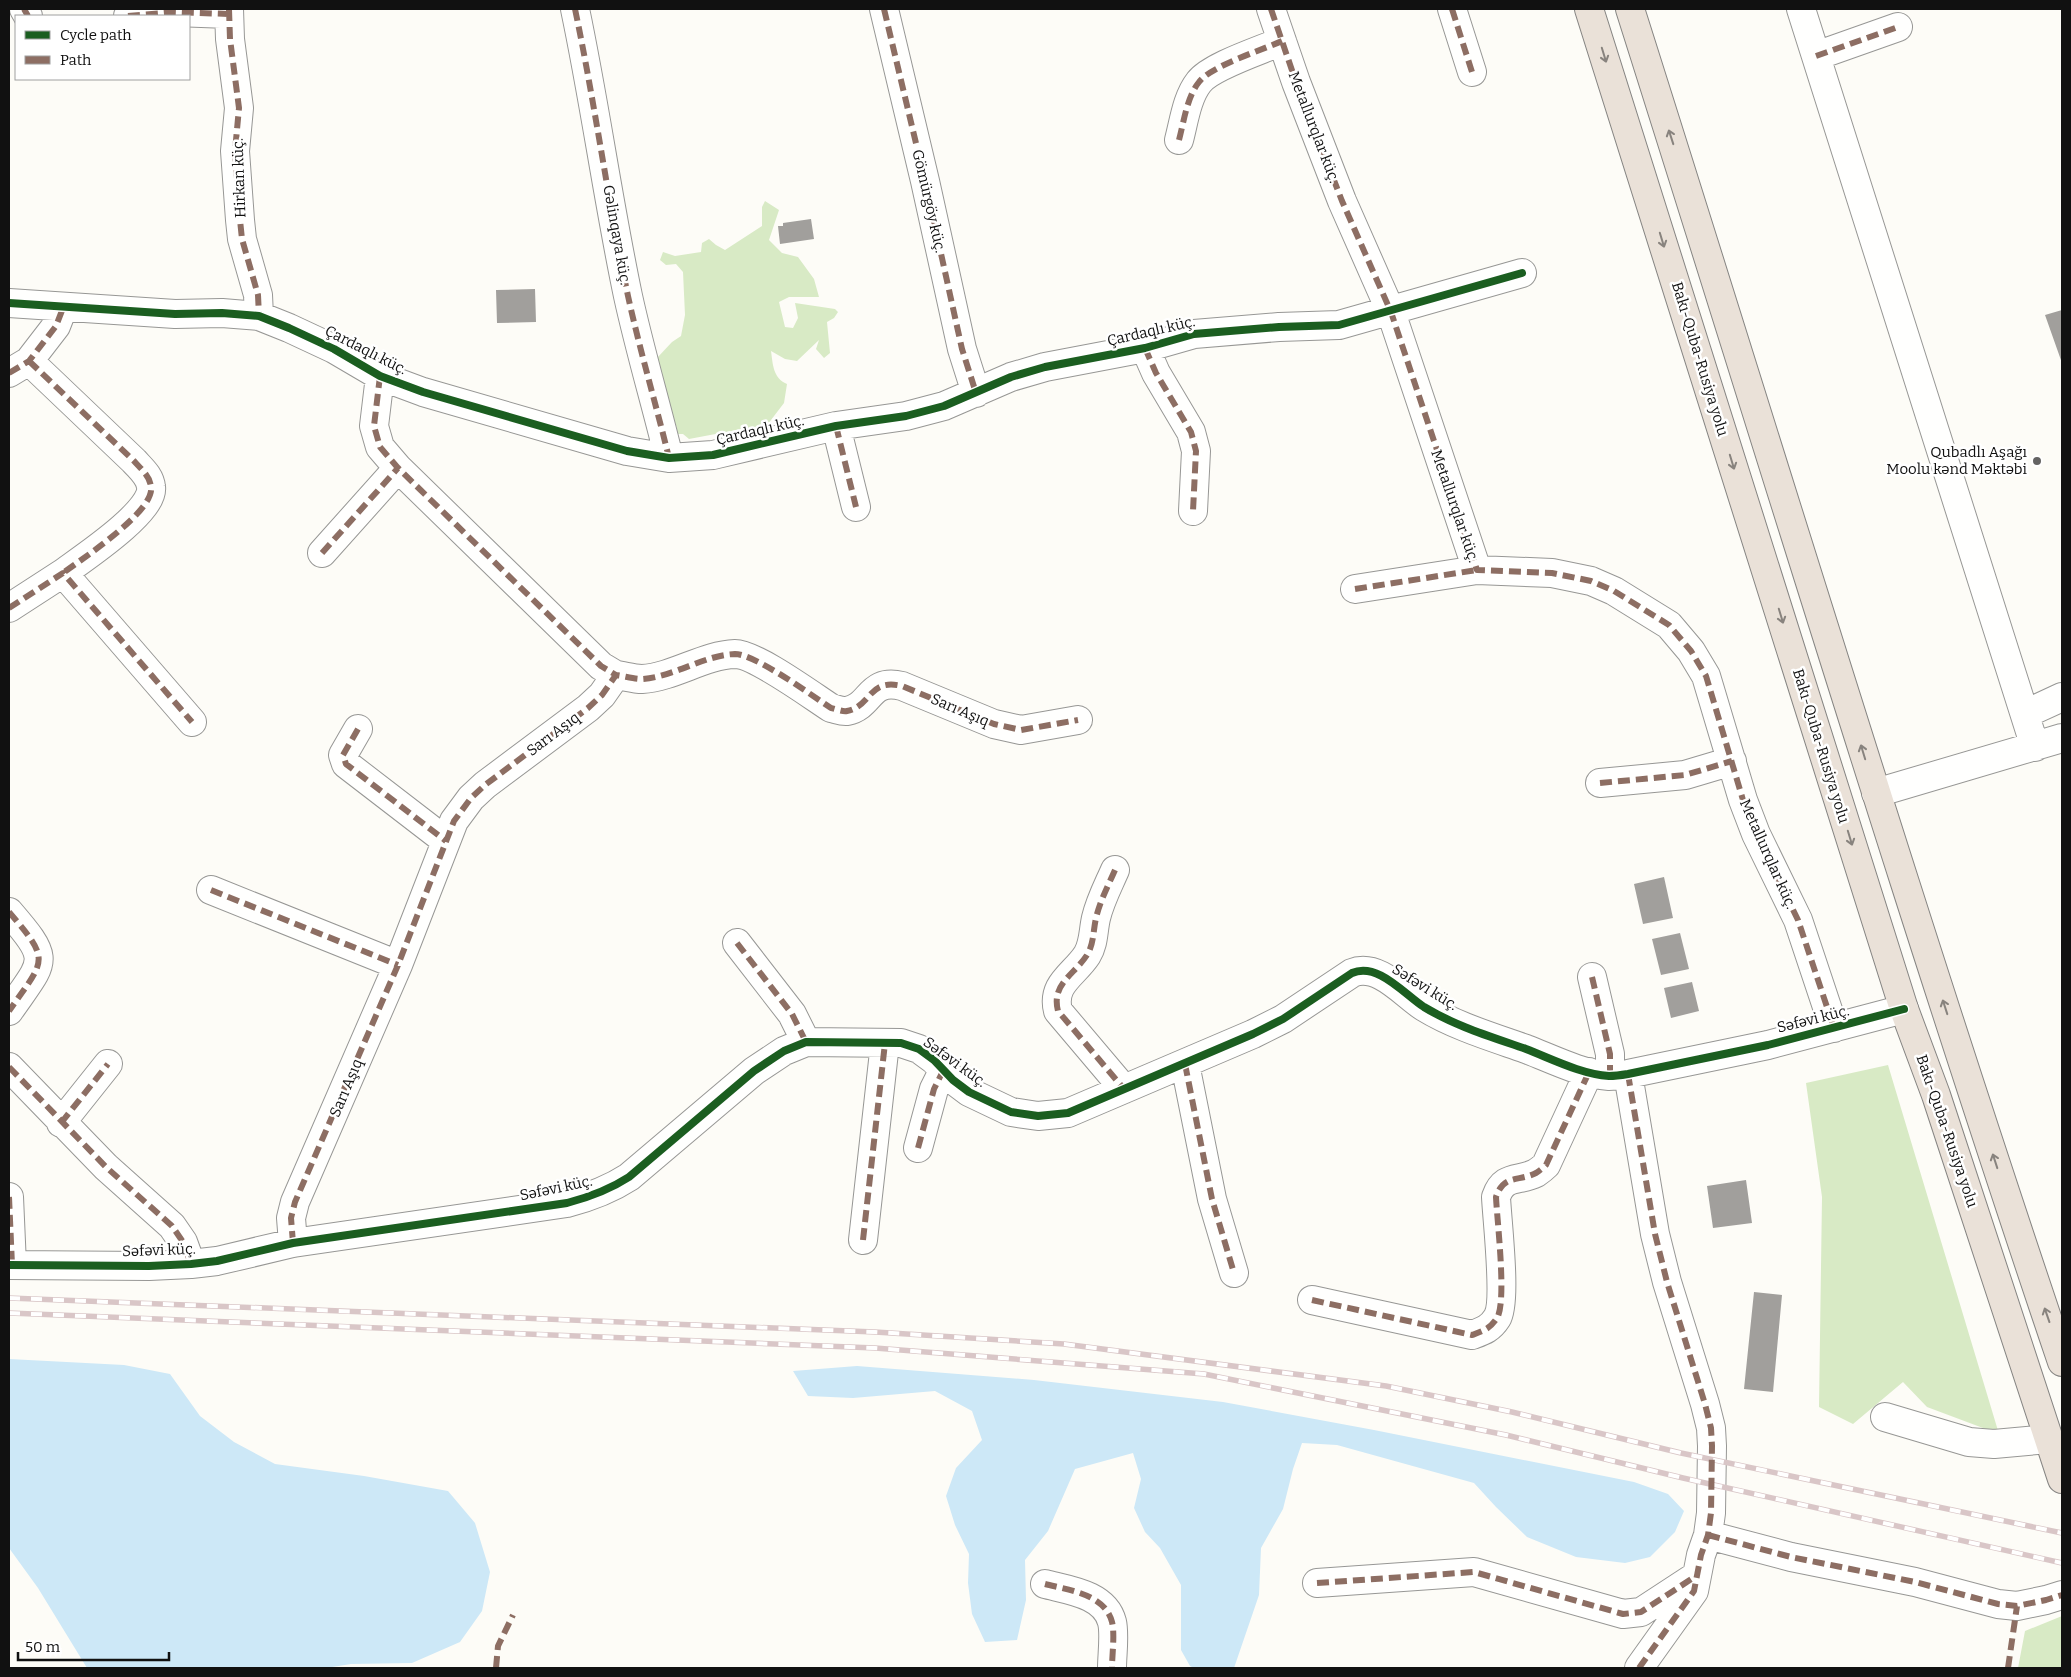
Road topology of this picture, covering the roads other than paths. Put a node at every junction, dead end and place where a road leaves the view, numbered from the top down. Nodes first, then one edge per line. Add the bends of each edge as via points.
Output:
1 (575, 9) edge
2 (884, 9) edge
3 (1271, 9) edge
4 (1452, 9) edge
5 (1589, 9) edge
6 (1630, 9) edge
7 (1801, 9) edge
8 (228, 11) edge
9 (140, 15) edge
10 (1898, 27) dead end
11 (1282, 41) junction
12 (1816, 56) junction
13 (1472, 72) dead end
14 (1179, 140) dead end
15 (1522, 273) dead end
16 (9, 303) edge
17 (63, 308) junction
18 (1391, 312) junction
19 (258, 316) junction
20 (1144, 348) junction
21 (19, 367) edge
22 (380, 376) junction
23 (976, 393) junction
24 (836, 426) junction
25 (669, 458) junction
26 (398, 468) junction
27 (856, 507) dead end
28 (1193, 511) dead end
29 (322, 553) dead end
30 (1476, 570) junction
31 (63, 573) junction
32 (1355, 589) dead end
33 (9, 608) edge
34 (616, 675) junction
35 (2062, 697) edge
36 (2025, 714) junction
37 (1078, 720) dead end
38 (192, 722) dead end
39 (358, 729) dead end
40 (2062, 738) edge
41 (2035, 747) junction
42 (1732, 762) junction
43 (1600, 783) dead end
44 (1876, 793) junction
45 (446, 841) junction
46 (1115, 870) dead end
47 (211, 890) dead end
48 (9, 912) edge
49 (737, 943) dead end
50 (398, 965) junction
51 (1592, 977) dead end
52 (1904, 1008) junction
53 (9, 1011) edge
54 (1834, 1028) junction
55 (806, 1042) junction
56 (885, 1043) junction
57 (108, 1064) dead end
58 (1185, 1064) junction
59 (9, 1067) edge
60 (944, 1069) junction
61 (1609, 1074) junction
62 (1124, 1089) junction
63 (62, 1122) junction
64 (918, 1148) dead end
65 (9, 1197) edge
66 (863, 1240) dead end
67 (293, 1243) junction
68 (191, 1264) junction
69 (10, 1265) edge
70 (1234, 1273) dead end
71 (1312, 1300) dead end
72 (2062, 1362) edge
73 (1885, 1418) dead end
74 (2049, 1439) junction
75 (2062, 1480) edge
76 (1708, 1535) junction
77 (1696, 1576) junction
78 (1316, 1583) dead end
79 (1045, 1584) dead end
80 (2062, 1595) edge
81 (1112, 1668) edge
82 (1639, 1668) edge

1 - 25 street, Gəlinqaya küç. via 628,294
2 - 23 street, Gömürgöy küç. via 962,349
3 - 11 street, Metallurqlar küç.
4 - 13 street
5 -> 52 highway, Bakı-Quba-Rusiya yolu
44 -> 6 highway
7 - 12 street
8 - 9 street
8 - 19 street, Hirkan küç. via 239,108 235,151 240,220 258,295
10 - 12 street
11 - 14 street via 1209,72 1192,94
11 - 18 street, Metallurqlar küç. via 1342,201
12 - 36 street
15 - 18 street, Çardaqlı küç.
16 - 17 street, Çardaqlı küç.
17 - 19 street, Çardaqlı küç.
17 - 21 street via 56,326
18 - 20 street, Çardaqlı küç. via 1340,326 1194,334
18 - 30 street, Metallurqlar küç.
19 - 22 street, Çardaqlı küç. via 334,349
20 - 23 street, Çardaqlı küç. via 1045,367 1011,377
20 - 28 street via 1191,432 1196,452
21 - 31 street via 134,461 152,488 148,501 137,515
22 - 25 street, Çardaqlı küç. via 423,392 626,451
22 - 26 street via 374,426 380,447
23 - 24 street, Çardaqlı küç. via 906,416
24 - 25 street, Çardaqlı küç. via 713,454
24 - 27 street
26 - 29 street
26 - 34 street via 601,666
30 - 32 street
30 - 42 street, Metallurqlar küç. via 1552,574 1591,581 1614,591 1668,625 1691,651 1706,676
31 - 33 street
31 - 38 street
34 - 37 street, Sarı Aşıq via 641,679 662,676 736,654 751,658 831,708 846,711 857,706 878,687 889,683 994,724 1021,730
34 - 45 street, Sarı Aşıq via 588,708 471,798 454,821
35 - 36 street
36 - 41 street
39 - 45 street via 343,756 346,764
40 - 41 street
41 - 44 street
42 - 43 street via 1685,775
42 - 54 street, Metallurqlar küç. via 1756,834 1798,920
72 -> 44 highway
45 - 50 street, Sarı Aşıq
46 - 62 street via 1096,918 1093,941 1087,955 1056,992 1056,1002 1058,1011
47 - 50 street
48 - 53 street via 33,940 40,961 35,974
49 - 55 street via 792,1014
50 - 67 street, Sarı Aşıq via 295,1202 291,1218
51 - 61 street via 1610,1054
52 - 54 street, Səfəvi küç.
52 - 74 highway, Bakı-Quba-Rusiya yolu via 1936,1095
54 - 61 street, Səfəvi küç. via 1768,1045
55 - 56 street, Səfəvi küç.
55 - 67 street, Səfəvi küç. via 784,1051 754,1070 629,1177 592,1197
56 - 60 street, Səfəvi küç. via 901,1043 919,1049
56 - 66 street
57 - 63 street
58 - 61 street, Səfəvi küç. via 1283,1019 1360,969 1385,978 1447,1020
58 - 62 street, Səfəvi küç.
58 - 70 street via 1212,1199
59 - 63 street
60 - 62 street, Səfəvi küç. via 968,1092 1011,1112 1038,1116 1068,1112
60 - 64 street via 934,1089
61 - 71 street via 1546,1165 1535,1173 1510,1180 1499,1187 1496,1197 1502,1295 1498,1317 1487,1330 1472,1335
61 - 76 street via 1711,1428 1712,1492
63 - 68 street via 172,1226 183,1242
65 - 69 street
67 - 68 street, Səfəvi küç.
68 - 69 street, Səfəvi küç.
73 - 74 street via 1969,1442 1994,1444
74 - 75 highway, Bakı-Quba-Rusiya yolu
76 - 77 street
76 - 80 street via 1791,1558 1915,1582 1998,1604 2016,1606
77 - 78 street via 1640,1612 1623,1614 1474,1572
77 - 82 street via 1694,1591
79 - 81 street via 1085,1594 1104,1607 1112,1622

